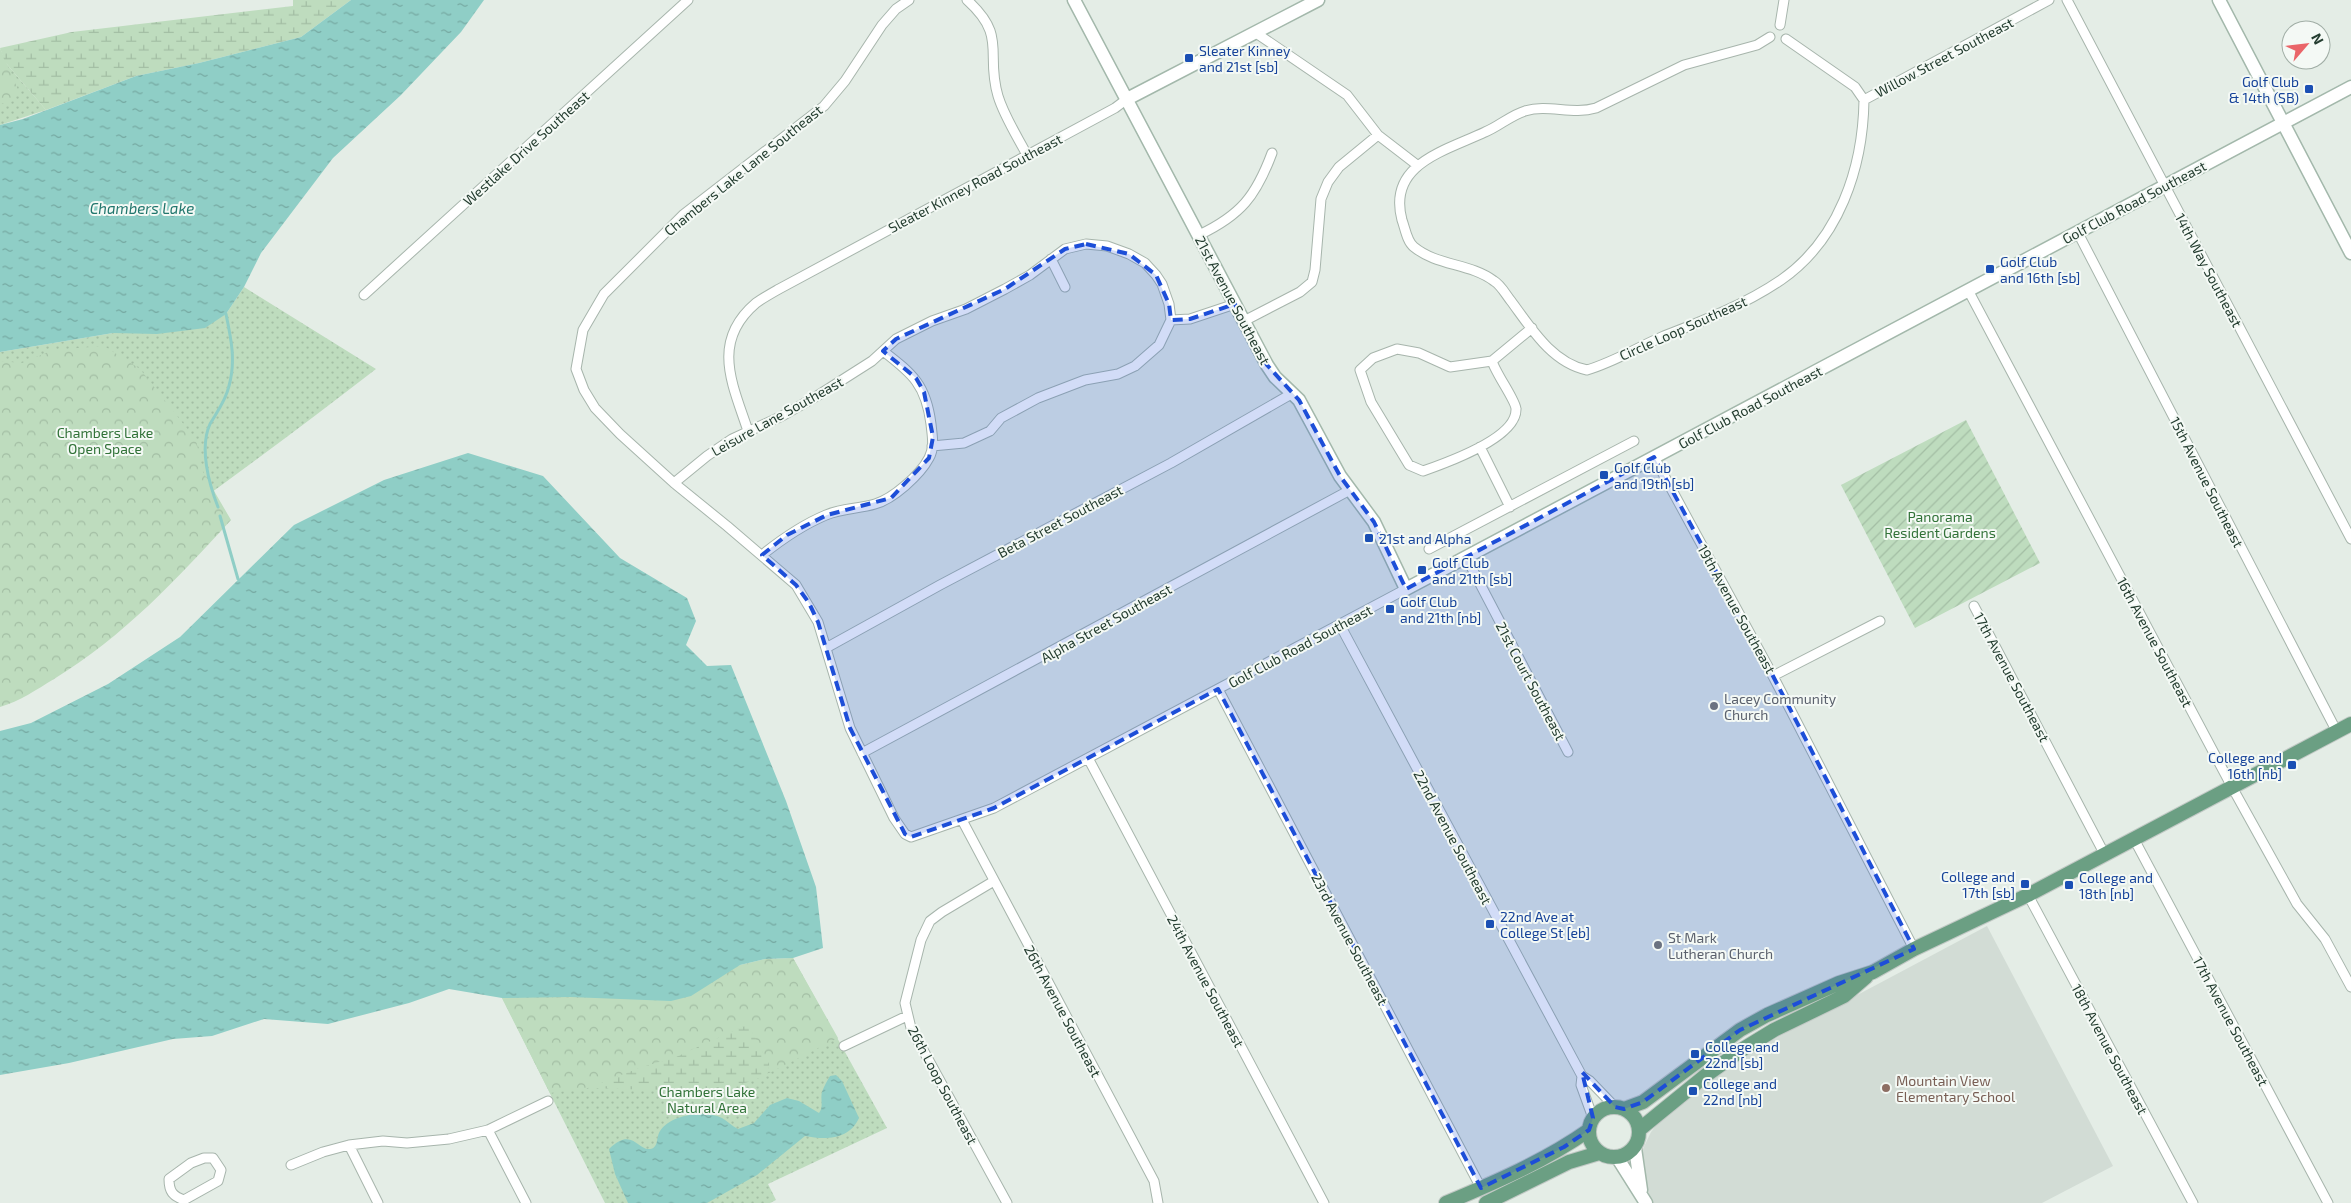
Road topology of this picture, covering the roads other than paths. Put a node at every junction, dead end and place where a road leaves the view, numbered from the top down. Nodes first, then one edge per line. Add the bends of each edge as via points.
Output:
1 (688, 0) edge
2 (909, 0) edge
3 (967, 0) edge
4 (1074, 0) edge
5 (1318, 0) edge
6 (1784, 0) edge
7 (2049, 0) edge
8 (2067, 0) edge
9 (2219, 0) edge
10 (1780, 25) dead end
11 (1256, 33) junction
12 (1770, 37) dead end
13 (1786, 39) dead end
14 (2351, 87) edge
15 (1127, 100) junction
16 (1864, 100) junction
17 (2282, 123) junction
18 (1378, 135) junction
19 (1272, 153) dead end
20 (1027, 155) junction
21 (1417, 165) junction
22 (2165, 186) junction
23 (2078, 233) junction
24 (1199, 235) junction
25 (2351, 252) edge
26 (1051, 259) junction
27 (1064, 288) dead end
28 (1968, 290) junction
29 (364, 295) dead end
30 (1235, 304) junction
31 (1171, 320) junction
32 (1244, 320) junction
33 (1532, 328) junction
34 (883, 351) junction
35 (1492, 361) junction
36 (1294, 393) junction
37 (748, 432) junction
38 (1634, 441) dead end
39 (932, 446) junction
40 (1480, 447) junction
41 (1654, 458) junction
42 (674, 483) junction
43 (1350, 490) junction
44 (1510, 507) junction
45 (2351, 539) edge
46 (1429, 549) dead end
47 (762, 556) junction
48 (1466, 557) junction
49 (1406, 589) junction
50 (1974, 606) dead end
51 (1880, 621) dead end
52 (1340, 624) junction
53 (826, 648) junction
54 (1773, 676) junction
55 (1218, 689) junction
56 (2351, 724) edge
57 (2337, 732) junction
58 (1568, 752) dead end
59 (862, 753) junction
60 (1088, 758) junction
61 (2232, 787) junction
62 (962, 820) junction
63 (2134, 839) junction
64 (2105, 855) junction
65 (994, 881) junction
66 (2028, 895) junction
67 (1914, 949) junction
68 (1873, 972) junction
69 (2351, 987) edge
70 (908, 1016) junction
71 (844, 1046) dead end
72 (1582, 1076) junction
73 (548, 1101) dead end
74 (1620, 1108) junction
75 (1591, 1124) junction
76 (1640, 1129) junction
77 (488, 1130) junction
78 (349, 1145) junction
79 (1635, 1148) junction
80 (1599, 1153) junction
81 (1616, 1158) junction
82 (291, 1165) dead end
83 (1481, 1188) junction
84 (1644, 1199) edge
85 (1494, 1201) edge
86 (185, 1202) edge
87 (378, 1203) edge
88 (526, 1203) edge
89 (1006, 1203) edge
90 (1158, 1203) edge
91 (1324, 1203) edge
92 (1446, 1203) edge
93 (2193, 1203) edge
94 (2328, 1203) edge

1 - 29 street, Westlake Drive Southeast
2 - 42 street, Chambers Lake Lane Southeast via 882,25 845,81 824,106 677,220 604,294 583,330 576,368 584,390 595,408 620,434
3 - 20 street via 982,13 989,27 998,95
4 - 15 street, 21st Avenue Southeast
5 - 11 street, Sleater Kinney Road Southeast
6 - 10 street
7 - 16 street, Willow Street Southeast
8 - 22 street, 14th Way Southeast
9 - 17 street
11 - 15 street, Sleater Kinney Road Southeast
11 - 18 street via 1347,95
12 - 21 street via 1757,45 1684,65 1584,112 1542,108 1523,111
13 - 16 street via 1855,88
14 - 17 street, Golf Club Road Southeast
15 - 20 street, Sleater Kinney Road Southeast
15 - 24 street, 21st Avenue Southeast
16 - 33 street, Circle Loop Southeast via 1855,175 1842,205 1824,238 1804,262 1781,280 1698,323 1587,370 1574,367 1553,354
17 - 22 street, Golf Club Road Southeast
17 - 25 street
18 - 21 street
18 - 32 street via 1339,167 1328,182 1321,199 1312,282 1300,292
19 - 24 street via 1263,177 1244,206
20 - 37 street, Sleater Kinney Road Southeast via 756,304 738,325 728,349 728,370
21 - 33 street, Circle Loop Southeast via 1400,189 1399,208 1413,247 1495,281
22 - 23 street, Golf Club Road Southeast
22 - 45 street, 14th Way Southeast
23 - 28 street, Golf Club Road Southeast
23 - 57 street, 15th Avenue Southeast
24 - 30 street, 21st Avenue Southeast
26 - 27 street
26 - 31 street, Leisure Lane Southeast via 1065,249 1086,244 1107,246 1129,254 1145,263 1156,275 1169,304
26 - 34 street, Leisure Lane Southeast via 1005,289 896,339
28 - 41 street, Golf Club Road Southeast
28 - 61 street, 16th Avenue Southeast
30 - 31 street via 1190,319
30 - 32 street, 21st Avenue Southeast
31 - 39 street via 1159,345 1135,366 1045,395 1001,418 990,432 964,443
32 - 36 street, 21st Avenue Southeast via 1275,377
33 - 35 street
34 - 37 street, Leisure Lane Southeast via 817,396
34 - 39 street via 916,378 924,392
35 - 40 street via 1517,410 1497,438
35 - 40 street via 1450,367 1419,353 1397,349 1373,358 1360,370 1371,402 1409,465 1423,471
36 - 43 street, 21st Avenue Southeast
36 - 53 street, Beta Street Southeast via 1172,463 940,584
37 - 42 street, Leisure Lane Southeast via 707,456
38 - 44 street
39 - 47 street via 929,458 918,472 891,498 874,505 827,514 787,535
40 - 44 street
41 - 48 street, Golf Club Road Southeast
41 - 54 street, 19th Avenue Southeast
42 - 47 street, Chambers Lake Lane Southeast
43 - 49 street, 21st Avenue Southeast via 1374,522
43 - 59 street, Alpha Street Southeast
44 - 46 street
47 - 53 street, Chambers Lake Lane Southeast via 796,585 809,603
48 - 49 street, Golf Club Road Southeast
48 - 58 street, 21st Court Southeast
49 - 52 street, Golf Club Road Southeast
50 - 64 street, 17th Avenue Southeast
51 - 54 street
52 - 55 street, Golf Club Road Southeast
52 - 72 street, 22nd Avenue Southeast
53 - 59 street, Chambers Lake Lane Southeast via 842,708
54 - 67 street, 19th Avenue Southeast
55 - 60 street, Golf Club Road Southeast
55 - 83 street, 23rd Avenue Southeast
56 - 57 main road
57 - 61 main road
59 - 62 street, Golf Club Road Southeast via 904,834 911,836
60 - 62 street, Golf Club Road Southeast via 994,808
60 - 91 street, 24th Avenue Southeast
61 - 63 main road
61 - 69 street, 16th Avenue Southeast via 2297,904 2325,938
62 - 65 street, 26th Avenue Southeast
63 - 64 main road
63 - 94 street, 17th Avenue Southeast
64 - 66 main road
65 - 70 street, 26th Loop Southeast via 930,921 920,940 912,971 905,1003
65 - 90 street, 26th Avenue Southeast via 1154,1182
66 - 67 main road
66 - 93 street, 18th Avenue Southeast
67 - 68 main road
68 - 74 main road via 1839,983 1767,1015 1740,1030 1643,1102
68 - 76 main road via 1844,996 1774,1030 1743,1050
70 - 71 street
70 - 89 street, 26th Loop Southeast via 911,1028
72 - 74 street, 22nd Avenue Southeast
72 - 75 street, 22nd Avenue Southeast via 1581,1085
73 - 77 street
74 - 75 main road via 1599,1112
74 - 76 main road via 1635,1117
75 - 80 main road via 1590,1138
75 - 83 main road via 1564,1148
76 - 79 main road
77 - 78 street via 449,1139
77 - 88 street
78 - 82 street
78 - 87 street
79 - 81 main road
79 - 84 street
80 - 81 main road
80 - 85 main road via 1569,1162
81 - 84 street
83 - 92 main road
86 - 86 street via 218,1181 221,1170 213,1158 191,1163 169,1179 169,1189

